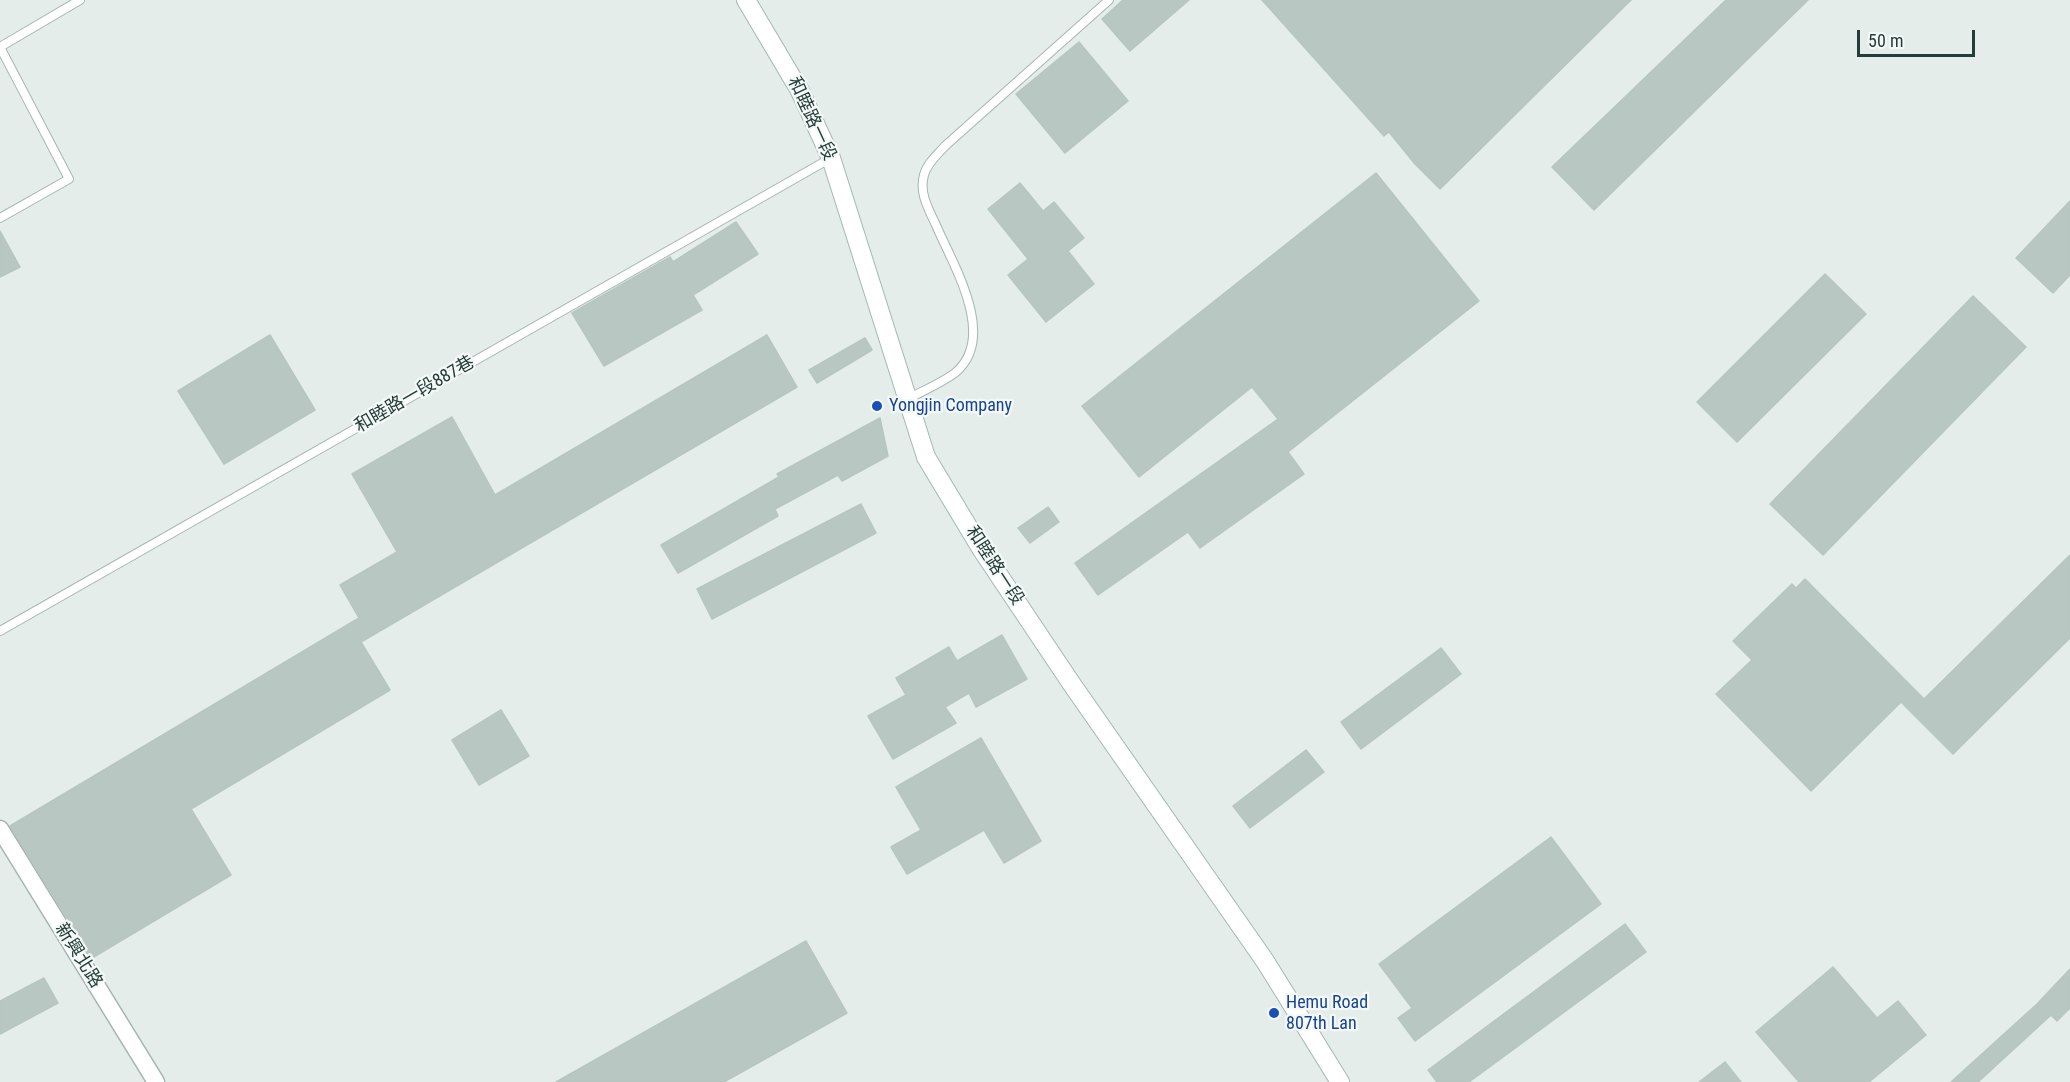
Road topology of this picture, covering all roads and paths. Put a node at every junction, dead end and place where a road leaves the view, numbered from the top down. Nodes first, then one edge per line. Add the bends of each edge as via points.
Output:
1 (80, 0) edge
2 (746, 0) edge
3 (1109, 0) edge
4 (0, 47) edge
5 (831, 158) junction
6 (0, 218) edge
7 (907, 399) junction
8 (0, 631) edge
9 (0, 829) edge
10 (156, 1082) edge
11 (1340, 1082) edge

1 - 4 lane
2 - 5 street, 和睦路一段 via 800,91
3 - 7 lane via 930,162 924,175 924,197 970,305 974,327 972,350 956,371
4 - 6 lane via 69,179
5 - 7 street, 和睦路一段
5 - 8 lane, 和睦路一段887巷
7 - 11 street, 和睦路一段 via 927,457 982,550 1265,961
9 - 10 street, 新興北路

